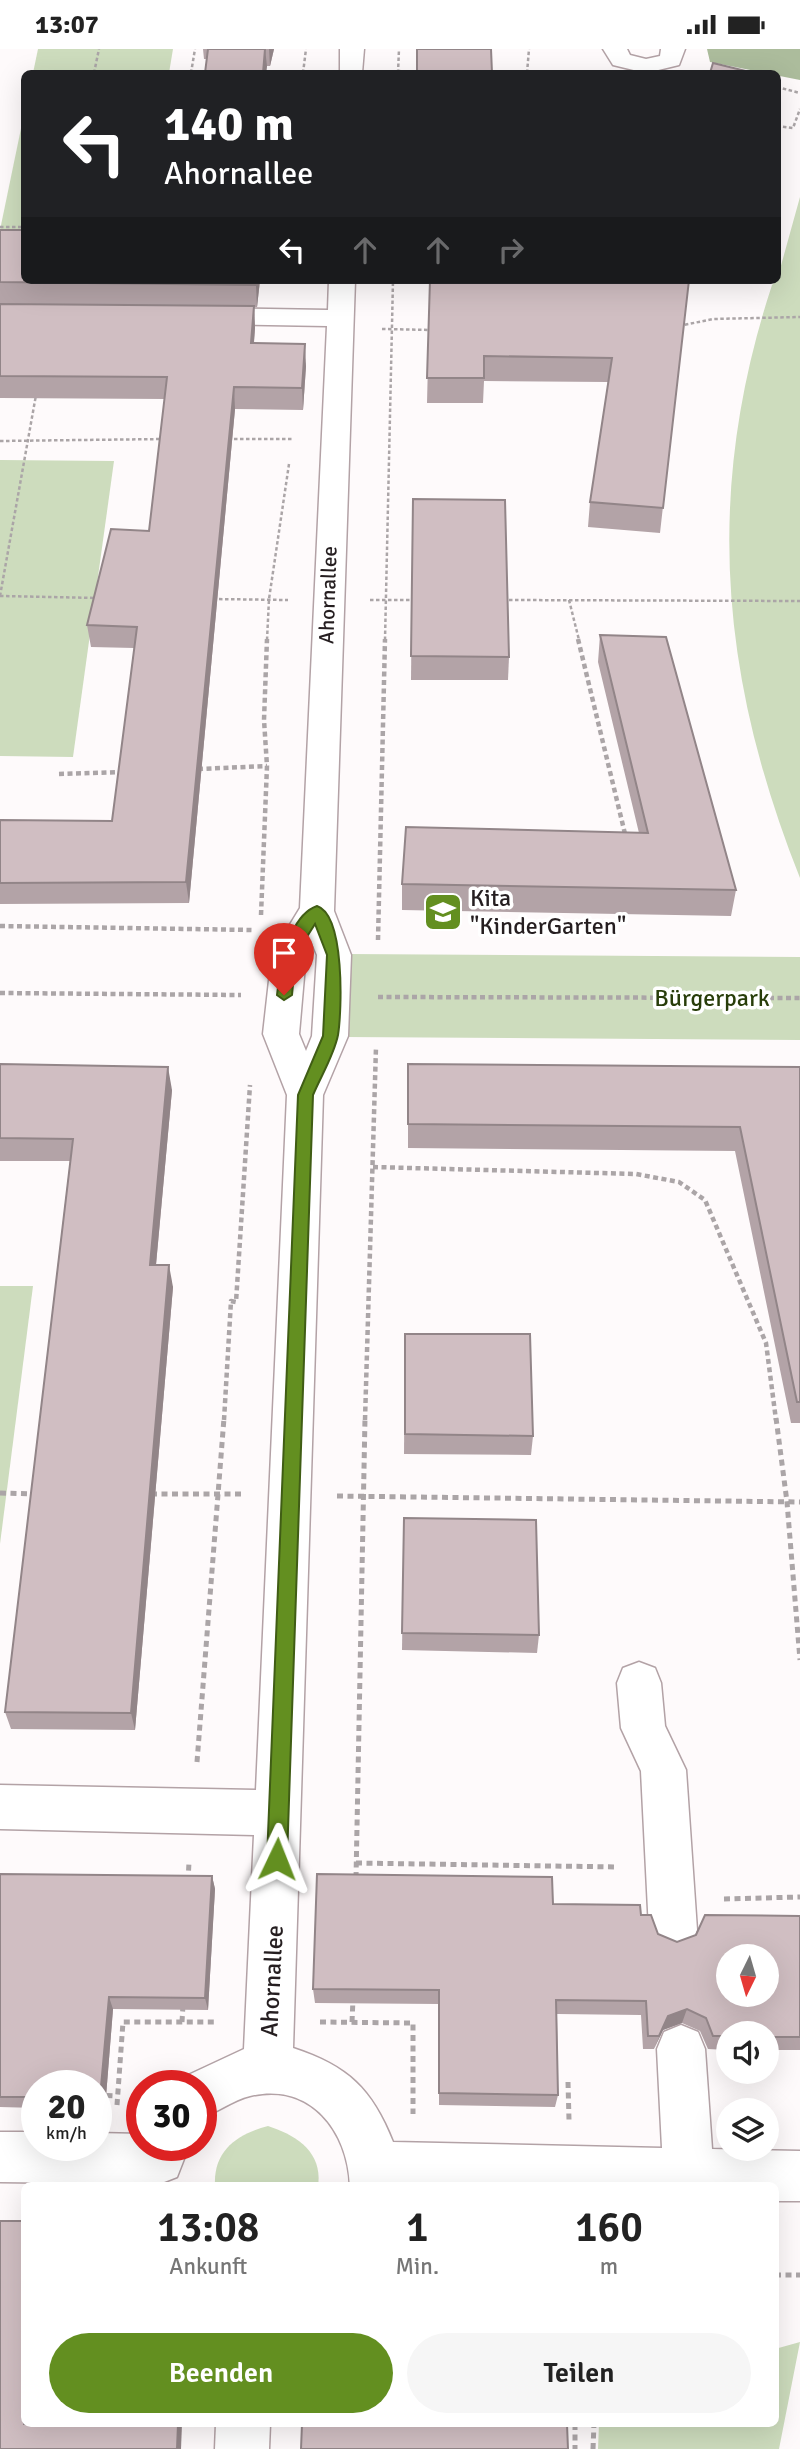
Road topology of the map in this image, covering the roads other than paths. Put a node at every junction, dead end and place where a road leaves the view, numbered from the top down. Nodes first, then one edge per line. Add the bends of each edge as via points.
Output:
1 (352, 49) edge
2 (615, 49) edge
3 (673, 49) edge
4 (351, 70) edge
5 (342, 284) edge
6 (174, 316) edge
7 (340, 323) junction
8 (317, 911) junction
9 (305, 1095) junction
10 (639, 1683) dead end
11 (0, 1807) edge
12 (279, 1813) junction
13 (671, 1900) road end
14 (681, 2049) dead end
15 (268, 2069) junction
16 (217, 2084) edge
17 (0, 2157) edge
18 (160, 2163) edge
19 (688, 2175) junction
20 (376, 2176) edge
21 (800, 2176) edge
22 (243, 2427) edge
23 (242, 2449) edge

1 - 4 street
2 - 3 street via 621,60 642,67 671,60
5 - 7 street, Ahornallee
6 - 7 street
7 - 8 street, Ahornallee
8 - 9 street, Ahornallee via 334,955 330,1036
8 - 9 street, Ahornallee via 289,954 281,1034
9 - 12 street, Ahornallee
10 - 13 street via 643,1728 663,1770
11 - 12 street
12 - 15 street, Ahornallee
14 - 19 street
15 - 16 street, Ahornallee via 233,2075
15 - 20 street, Ahornallee via 306,2075 339,2096 364,2128
17 - 18 street
19 - 20 street
19 - 21 street
22 - 23 street

